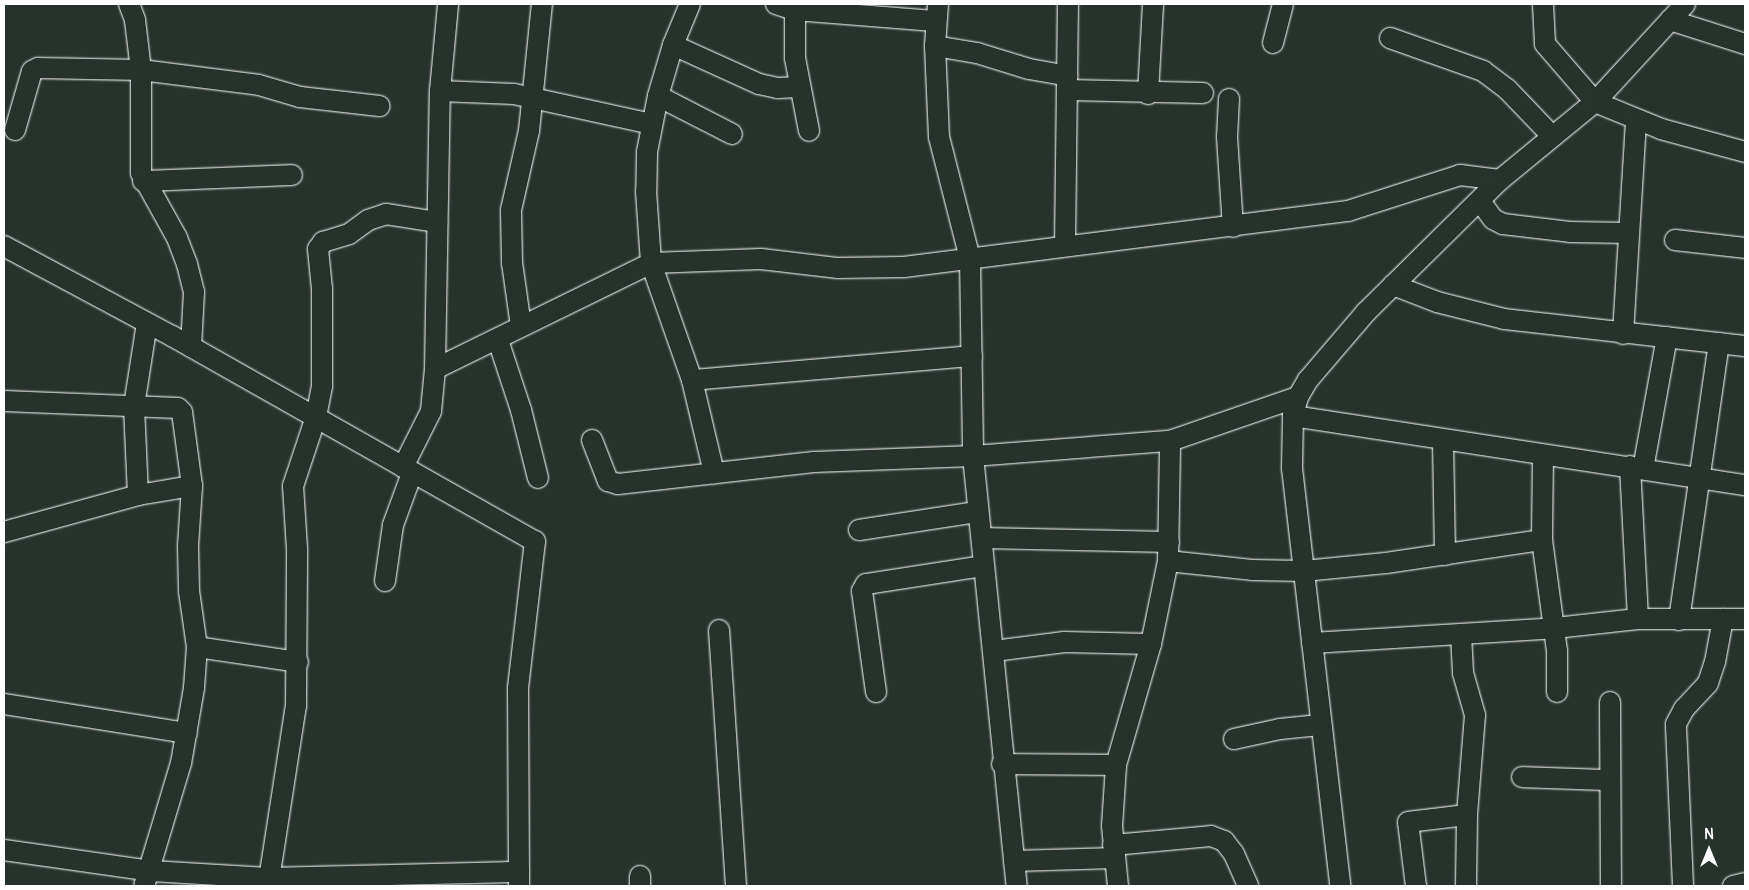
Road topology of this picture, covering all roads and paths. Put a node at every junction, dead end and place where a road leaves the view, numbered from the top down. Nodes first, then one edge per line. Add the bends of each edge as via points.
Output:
1 (129, 4) edge
2 (448, 4) edge
3 (542, 4) edge
4 (690, 4) edge
5 (776, 4) edge
6 (1068, 4) edge
7 (1153, 4) edge
8 (1283, 4) edge
9 (1543, 4) edge
10 (1684, 4) edge
11 (795, 10) junction
12 (937, 12) edge
13 (1670, 20) junction
14 (1390, 38) dead end
15 (1273, 43) dead end
16 (1745, 44) edge
17 (673, 45) junction
18 (935, 46) junction
19 (140, 70) junction
20 (1068, 83) junction
21 (799, 87) junction
22 (440, 91) junction
23 (1203, 93) dead end
24 (1148, 94) junction
25 (658, 96) junction
26 (533, 98) junction
27 (1229, 99) dead end
28 (1595, 102) junction
29 (379, 106) dead end
30 (1636, 120) junction
31 (652, 124) junction
32 (15, 130) dead end
33 (810, 131) dead end
34 (732, 134) dead end
35 (1553, 137) junction
36 (1745, 152) edge
37 (292, 175) dead end
38 (1500, 180) junction
39 (143, 181) junction
40 (1480, 202) junction
41 (437, 222) junction
42 (1233, 228) junction
43 (1629, 233) junction
44 (1675, 240) dead end
45 (1065, 245) junction
46 (4, 246) edge
47 (1745, 248) edge
48 (970, 259) junction
49 (651, 263) junction
50 (1392, 285) junction
51 (147, 323) junction
52 (521, 326) junction
53 (1623, 334) junction
54 (1667, 337) junction
55 (498, 340) junction
56 (1719, 343) junction
57 (1745, 346) edge
58 (190, 347) junction
59 (972, 356) junction
60 (435, 369) junction
61 (692, 380) junction
62 (1298, 397) junction
63 (4, 400) edge
64 (134, 406) junction
65 (1293, 416) junction
66 (316, 417) junction
67 (592, 440) dead end
68 (1170, 440) junction
69 (1442, 440) junction
70 (1543, 454) junction
71 (973, 456) junction
72 (1637, 467) junction
73 (407, 470) junction
74 (714, 473) junction
75 (1701, 477) junction
76 (538, 478) dead end
77 (1745, 485) edge
78 (192, 486) junction
79 (138, 496) junction
80 (977, 512) junction
81 (859, 530) dead end
82 (4, 532) edge
83 (982, 538) junction
84 (1542, 540) junction
85 (1168, 552) junction
86 (1445, 555) junction
87 (984, 566) junction
88 (1304, 571) junction
89 (385, 581) dead end
90 (1638, 618) junction
91 (1723, 618) junction
92 (1745, 619) edge
93 (1679, 620) junction
94 (1555, 628) junction
95 (719, 630) dead end
96 (1461, 634) junction
97 (1312, 643) junction
98 (1151, 644) junction
99 (197, 648) junction
100 (994, 651) junction
101 (298, 662) junction
102 (876, 692) dead end
103 (1557, 692) dead end
104 (1610, 702) dead end
105 (4, 704) edge
106 (1320, 725) junction
107 (187, 732) junction
108 (1234, 739) dead end
109 (1002, 764) junction
110 (1116, 765) junction
111 (1522, 777) dead end
112 (1609, 780) junction
113 (1467, 815) junction
114 (4, 850) edge
115 (1114, 852) junction
116 (1014, 861) junction
117 (148, 879) edge
118 (519, 879) edge
119 (416, 880) edge
120 (268, 882) edge
121 (1745, 884) edge
122 (736, 886) edge
123 (1017, 886) edge
124 (1118, 886) edge
125 (1248, 886) edge
126 (1340, 886) edge
127 (1416, 886) edge
128 (1466, 886) edge
129 (1611, 886) edge
130 (1683, 886) edge
131 (1733, 886) edge

1 - 19 street via 135,20
2 - 22 street
3 - 26 street
4 - 17 street
5 - 11 street
6 - 20 street
7 - 24 street
8 - 15 street
9 - 28 street via 1545,44
10 - 13 street
11 - 12 street
11 - 21 street
12 - 18 street
13 - 16 street
13 - 28 street
14 - 35 street via 1482,70 1507,89
17 - 21 street via 759,84 778,88
17 - 25 street
18 - 20 street via 977,53
18 - 48 street via 939,137
19 - 29 street via 259,85 300,96
19 - 32 street via 32,70
19 - 39 street
20 - 24 street
20 - 45 street
21 - 33 street
22 - 26 street via 505,93
22 - 41 street
23 - 24 street
25 - 31 street
25 - 34 street
26 - 31 street
26 - 52 street via 528,143 511,210 512,263
27 - 42 street via 1227,137
28 - 30 street
28 - 35 street
30 - 36 street
30 - 43 street
31 - 49 street via 646,172
35 - 38 street
37 - 39 street
38 - 40 street
38 - 42 street via 1460,175 1348,210
39 - 58 street via 177,238 187,264 194,292
40 - 43 street via 1493,219 1504,224 1570,232
40 - 50 street
41 - 60 street
41 - 66 street via 386,214 320,245 322,386
42 - 45 street
43 - 53 street
44 - 47 street
45 - 48 street
46 - 51 street
48 - 49 street via 904,267 838,268 761,259
48 - 59 street
49 - 52 street
49 - 61 street
50 - 53 street via 1437,302 1504,319
50 - 62 street via 1308,380
51 - 58 street
51 - 64 street
52 - 55 street
53 - 54 street
54 - 56 street
54 - 72 street
55 - 60 street
55 - 76 street via 521,410
56 - 57 street
56 - 75 street
58 - 66 street
59 - 61 street
59 - 71 street
60 - 73 street via 431,411
61 - 74 street
62 - 65 street
62 - 68 street
63 - 64 street
64 - 78 street via 178,408 182,412
64 - 79 street
65 - 69 street
65 - 88 street via 1292,468
66 - 73 street
66 - 101 street via 293,486
67 - 74 street via 608,481 613,483
68 - 71 street
68 - 85 street
69 - 70 street
69 - 86 street
70 - 72 street
70 - 84 street
71 - 74 street via 814,462
71 - 80 street
72 - 75 street
72 - 90 street
73 - 89 street via 393,525
73 - 118 street via 535,541 518,689
75 - 77 street
75 - 93 street
78 - 79 street
78 - 99 street via 189,591
79 - 82 street
80 - 81 street
80 - 83 street
83 - 85 street
83 - 87 street
84 - 86 street
84 - 94 street
85 - 88 street via 1252,570
85 - 98 street
86 - 88 street
87 - 100 street
87 - 102 street via 866,584 862,591
88 - 97 street
90 - 93 street
90 - 94 street
91 - 92 street
91 - 93 street
91 - 130 street via 1708,683 1676,724
94 - 96 street
94 - 103 street
95 - 122 street
96 - 97 street
96 - 113 street via 1463,674 1475,715
97 - 106 street
98 - 100 street via 1064,642
98 - 110 street
99 - 101 street
99 - 107 street
100 - 109 street
101 - 120 street via 291,746
104 - 112 street
105 - 107 street
106 - 108 street
106 - 126 street
107 - 117 street
109 - 110 street
109 - 116 street
110 - 115 street
111 - 112 street
112 - 129 street
113 - 127 street via 1408,822
113 - 128 street
114 - 117 street
115 - 116 street
115 - 124 street
115 - 125 street via 1211,836 1224,841 1234,854
116 - 123 street
117 - 120 street
118 - 119 street
119 - 120 street
121 - 131 street

